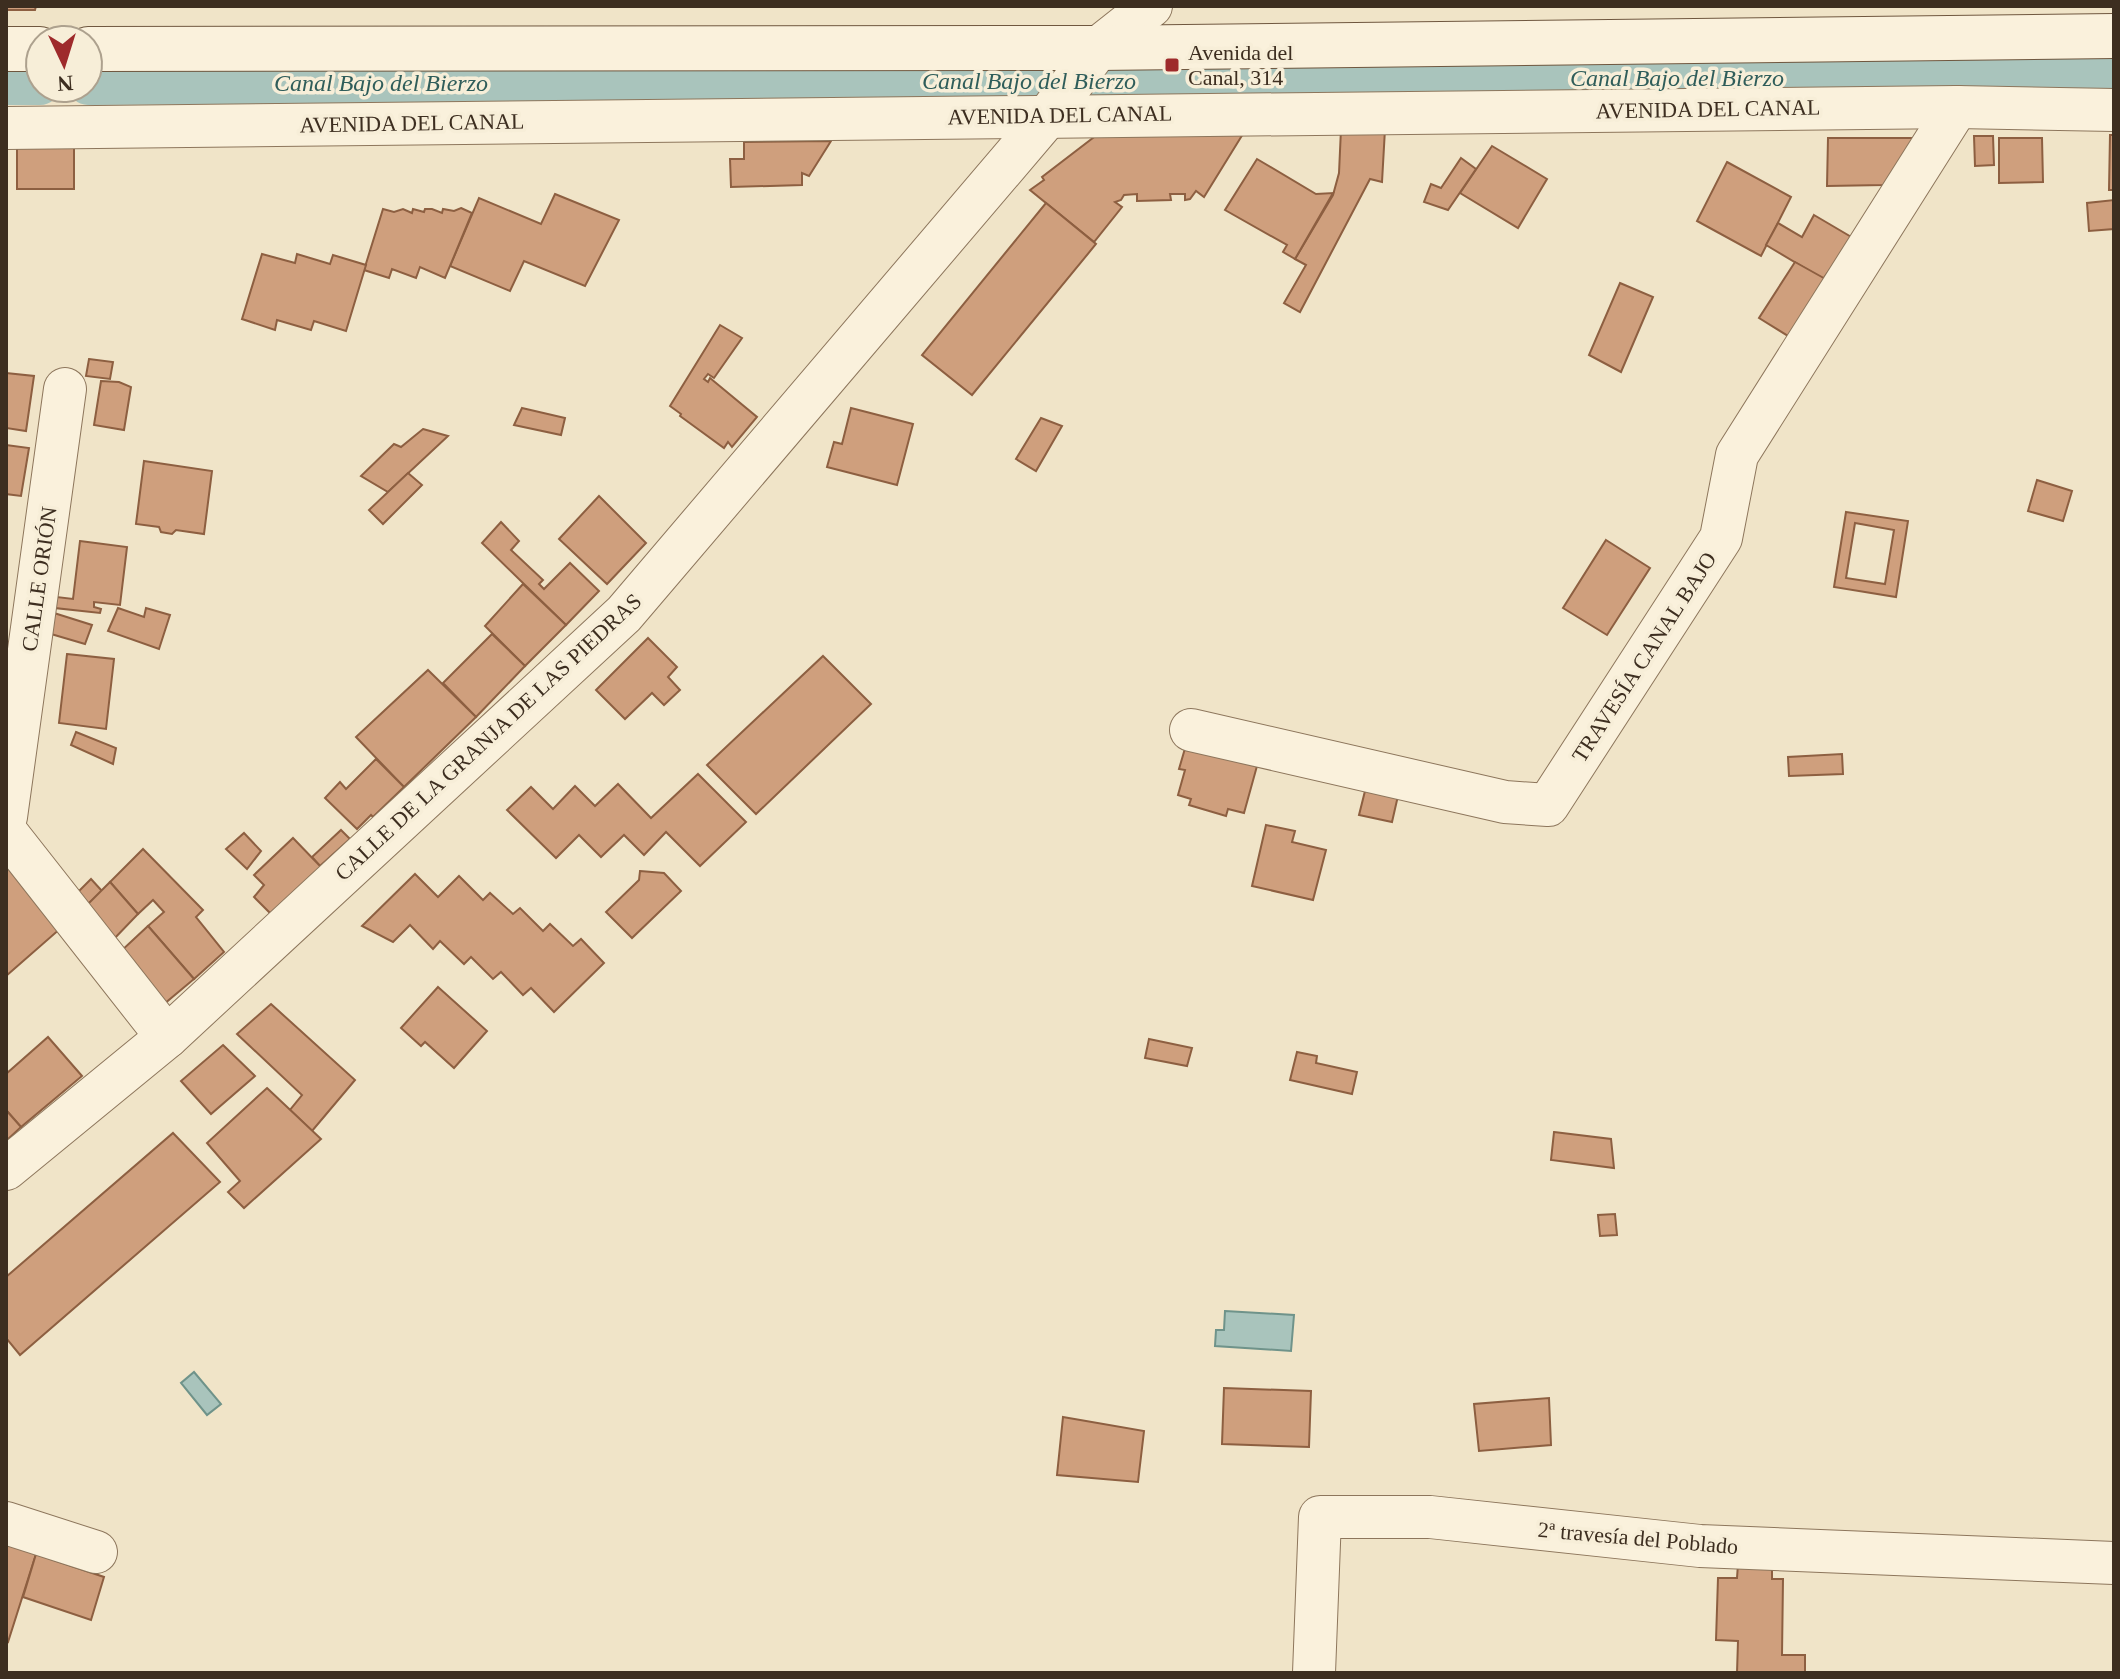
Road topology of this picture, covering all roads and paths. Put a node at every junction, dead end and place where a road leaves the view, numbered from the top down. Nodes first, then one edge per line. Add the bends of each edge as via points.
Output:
1 (1151, 6) edge
2 (2114, 36) edge
3 (1098, 48) junction
4 (104, 49) edge
5 (1957, 107) junction
6 (2114, 110) edge
7 (1049, 115) junction
8 (6, 128) edge
9 (65, 389) dead end
10 (1191, 730) dead end
11 (7, 797) edge
12 (6, 832) edge
13 (167, 1037) junction
14 (6, 1169) edge
15 (6, 1523) edge
16 (96, 1552) dead end
17 (2114, 1563) edge
18 (1314, 1673) edge

1 - 3 street, CALLE DE LA GRANJA DE LAS PIEDRAS
2 - 3 street
3 - 4 street
3 - 7 street, CALLE DE LA GRANJA DE LAS PIEDRAS
5 - 6 street, AVENIDA DEL CANAL
5 - 7 street, AVENIDA DEL CANAL
5 - 10 street, TRAVESÍA CANAL BAJO via 1737,455 1721,538 1548,805 1505,802
7 - 8 street, AVENIDA DEL CANAL
7 - 13 street, CALLE DE LA GRANJA DE LAS PIEDRAS via 624,614
9 - 11 street, CALLE ORIÓN
12 - 13 street
13 - 14 street, CALLE DE LA GRANJA DE LAS PIEDRAS
15 - 16 street
17 - 18 street, 2ª travesía del Poblado via 1700,1546 1430,1517 1320,1517

